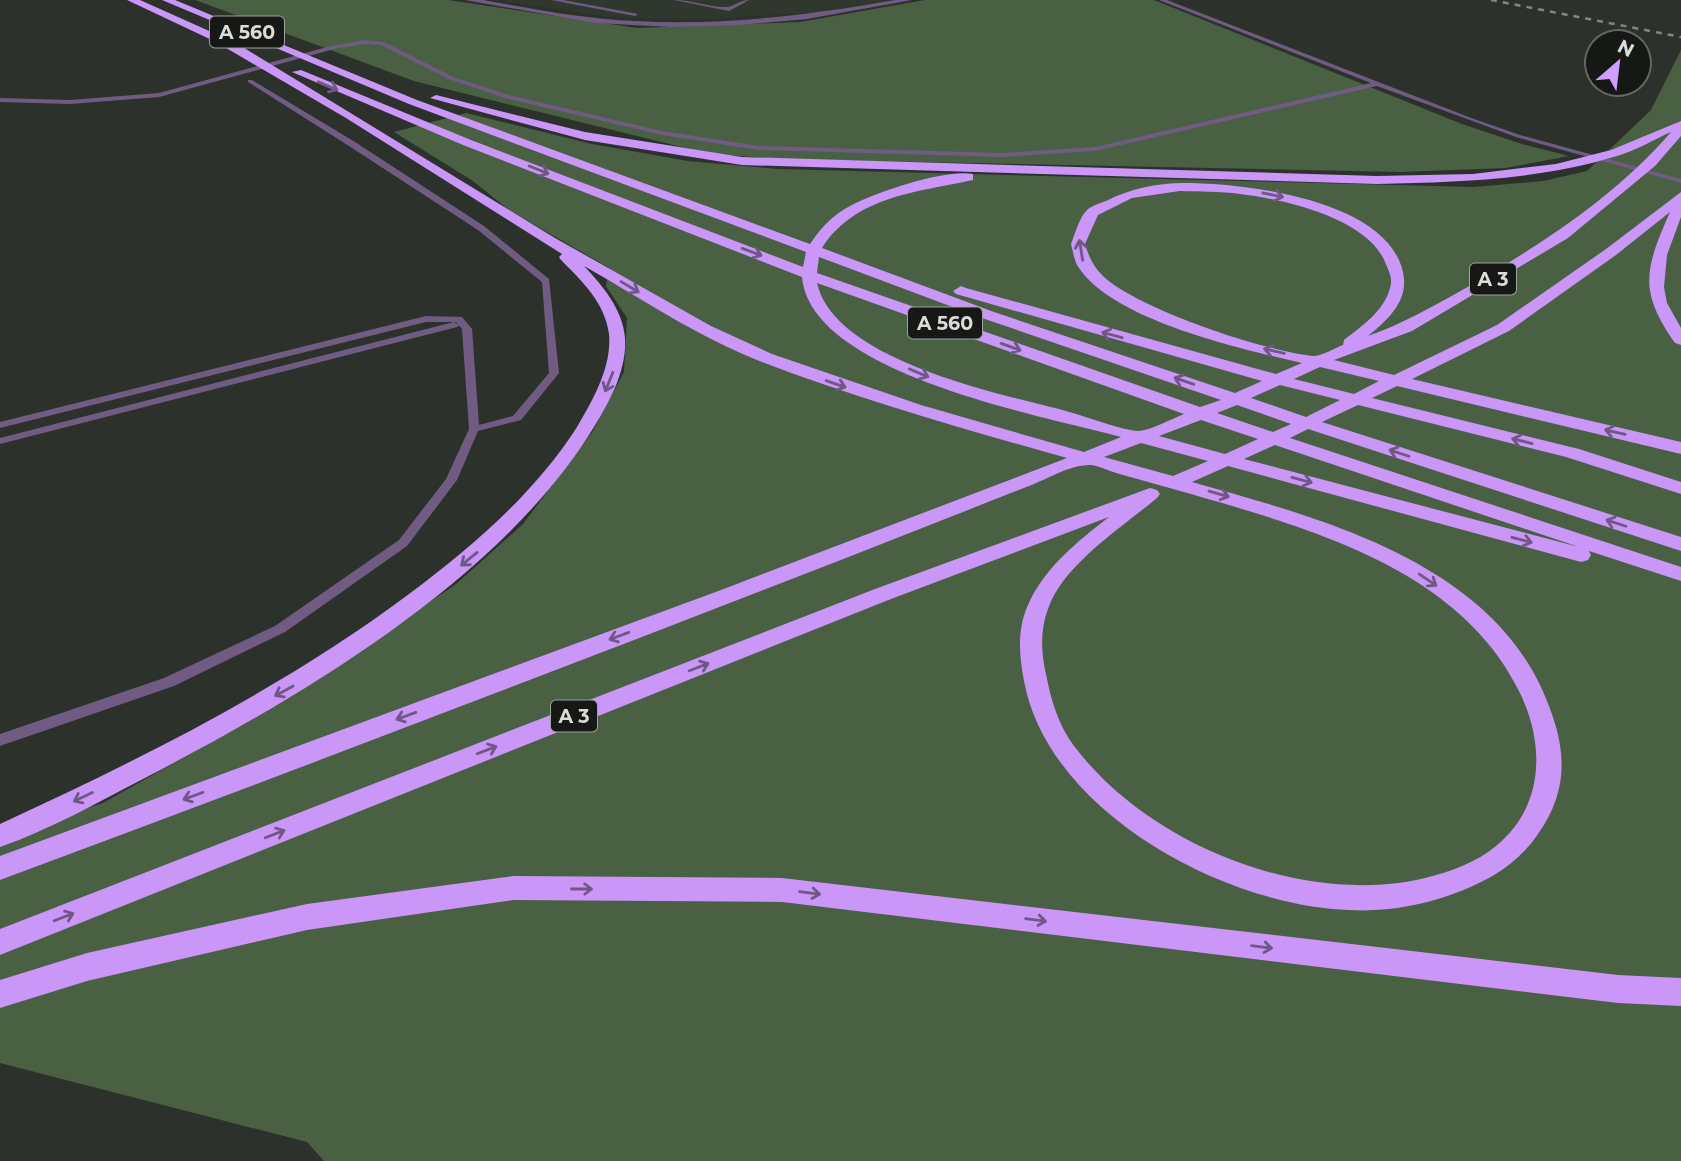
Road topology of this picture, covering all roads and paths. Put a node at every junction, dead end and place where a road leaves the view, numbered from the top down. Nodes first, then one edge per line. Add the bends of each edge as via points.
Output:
1 (132, 0) edge
2 (167, 0) edge
3 (468, 0) edge
4 (554, 0) edge
5 (677, 0) edge
6 (746, 0) edge
7 (908, 0) edge
8 (1162, 0) edge
9 (730, 9) junction
10 (635, 14) dead end
11 (735, 22) junction
12 (220, 40) junction
13 (327, 65) junction
14 (250, 81) dead end
15 (1376, 84) junction
16 (0, 100) edge
17 (1681, 125) edge
18 (1086, 169) junction
19 (1681, 181) edge
20 (1681, 196) edge
21 (1681, 201) edge
22 (764, 232) junction
23 (550, 241) junction
24 (467, 329) junction
25 (1681, 340) edge
26 (1337, 353) junction
27 (0, 425) edge
28 (474, 429) junction
29 (0, 441) edge
30 (1681, 448) edge
31 (1681, 488) edge
32 (1150, 494) junction
33 (1681, 544) edge
34 (1681, 574) edge
35 (1681, 583) edge
36 (0, 740) edge
37 (0, 836) edge
38 (0, 868) edge
39 (0, 942) edge
40 (1681, 992) edge
41 (0, 994) edge

1 - 12 highway, A 560
2 - 13 highway, A 560
3 - 11 street via 638,24
4 - 10 lane
5 - 9 lane
6 - 9 lane
7 - 11 street via 835,14
8 - 15 lane
9 - 11 lane
12 - 23 highway
12 -> 34 highway, A 560 via 642,211 970,332 1346,464
13 - 18 highway via 585,136 702,157 784,164
13 - 22 highway, A 560 via 425,107
14 - 28 lane via 481,228 546,281 554,373 517,418
15 - 16 lane via 1095,149 1002,155 759,148 662,133 477,88 382,43 364,42 184,89 122,100
15 - 19 lane via 1518,136
17 - 18 highway via 1581,163 1502,176 1410,180
17 - 26 highway, A 3 via 1651,163 1563,235 1406,328
18 -> 35 highway via 936,182 893,193 842,217 816,246 808,268 817,304 837,328 881,356 962,389
20 - 32 highway, A 3 via 1503,328
21 - 25 highway via 1660,251 1655,286 1660,307
31 -> 22 highway via 1572,453 1091,330
33 -> 22 highway, A 560 via 1139,366
23 -> 32 highway via 693,323 766,358 915,409 1303,520 1411,569 1458,601 1498,638 1528,681 1547,727 1550,774 1537,818 1506,855 1458,882 1433,888 1396,896 1326,896 1254,881 1185,853 1126,815 1079,771 1048,725 1032,679 1030,636 1041,598 1064,567
23 -> 37 highway via 599,292 611,312 617,336 614,368 602,398 574,447 538,493 464,562 389,622 304,680 181,749
24 - 27 lane via 459,318 426,319
24 - 28 lane
24 - 29 lane via 450,324
30 -> 26 highway via 1261,348 1153,313 1122,297 1083,263 1079,232 1098,209 1115,200 1167,188 1202,186 1272,194 1342,217 1383,247 1395,262 1399,277 1382,315
26 -> 38 highway, A 3 via 1225,404 1062,467
28 - 36 lane via 451,480 403,543 280,629 169,682
39 -> 32 highway, A 3 via 883,594
41 -> 40 highway via 87,968 307,917 514,888 782,890 1618,989

